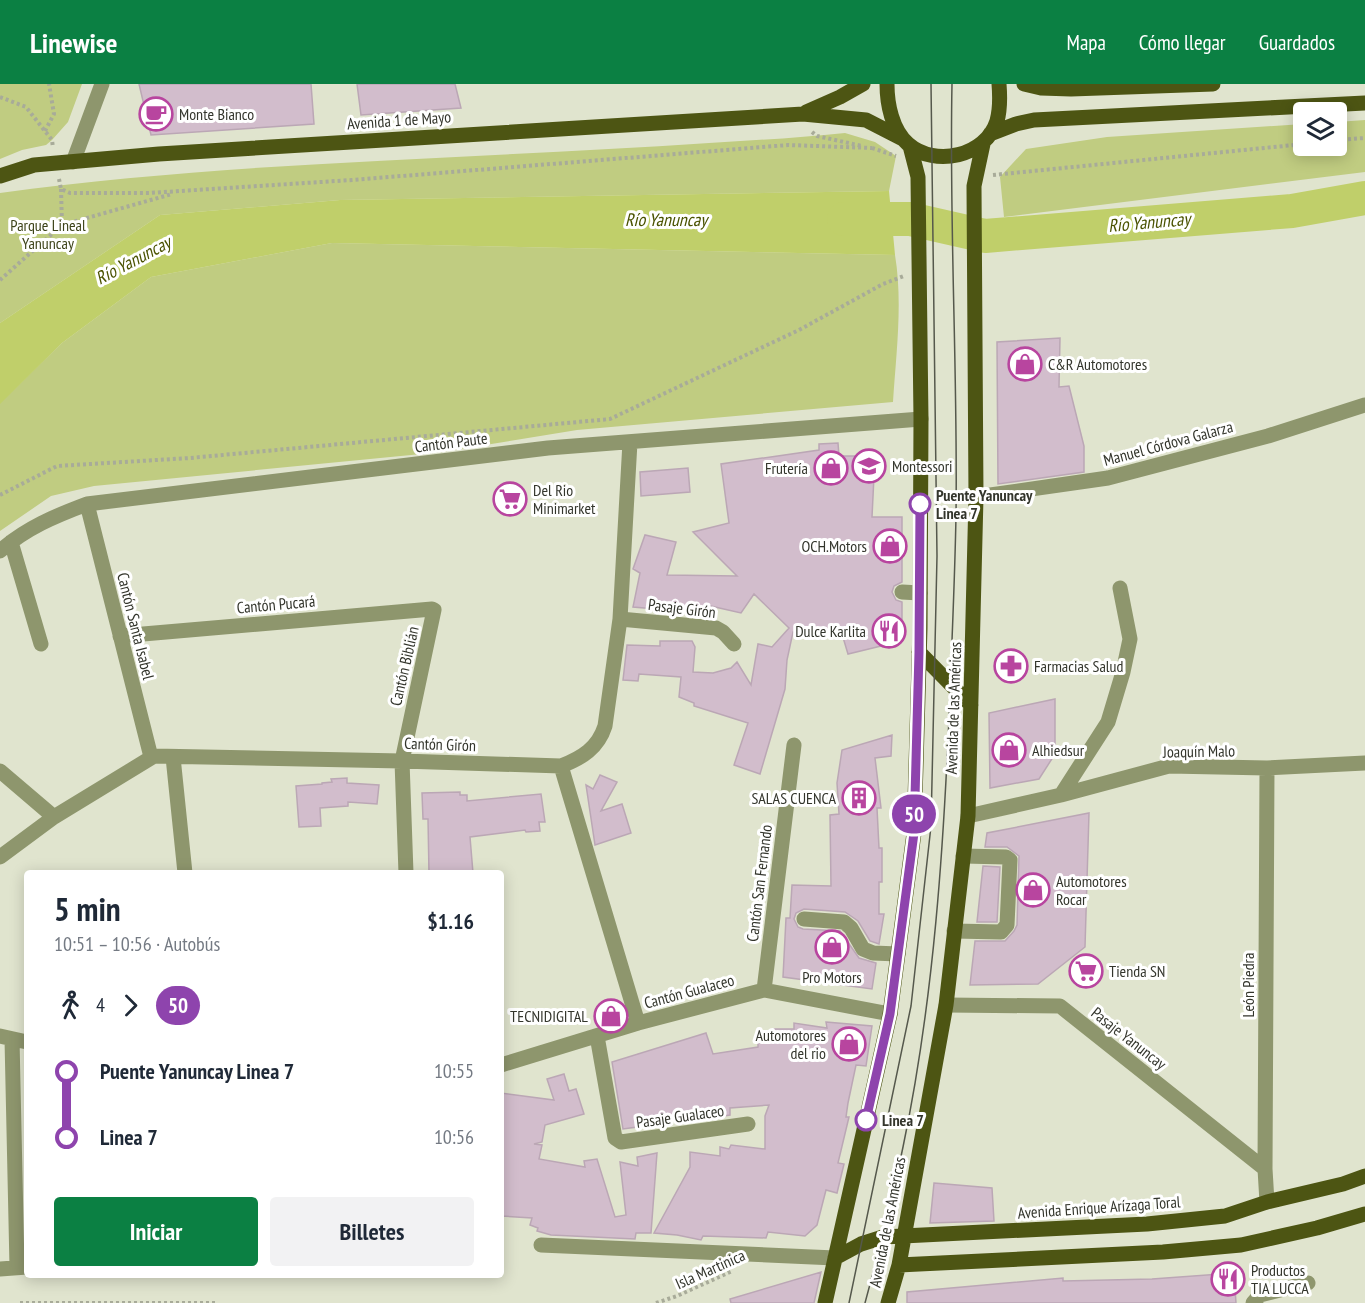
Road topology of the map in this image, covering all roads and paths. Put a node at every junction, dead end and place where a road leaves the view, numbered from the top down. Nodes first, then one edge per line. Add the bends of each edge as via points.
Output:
1 (49, 84) edge
2 (102, 84) edge
3 (863, 84) edge
4 (887, 84) edge
5 (999, 84) edge
6 (1024, 84) edge
7 (1213, 84) edge
8 (0, 97) edge
9 (1365, 103) edge
10 (803, 114) junction
11 (45, 131) junction
12 (1365, 138) edge
13 (986, 139) junction
14 (1347, 139) edge
15 (52, 140) dead end
16 (907, 143) junction
17 (1293, 145) edge
18 (73, 162) junction
19 (56, 163) junction
20 (0, 176) edge
21 (975, 181) junction
22 (61, 189) junction
23 (182, 191) junction
24 (62, 225) junction
25 (919, 270) junction
26 (0, 280) edge
27 (1365, 405) edge
28 (921, 419) junction
29 (630, 442) junction
30 (0, 495) edge
31 (976, 497) junction
32 (87, 504) junction
33 (5, 546) edge
34 (1120, 588) dead end
35 (902, 592) dead end
36 (920, 593) junction
37 (434, 610) joint
38 (620, 618) junction
39 (120, 636) junction
40 (41, 644) dead end
41 (734, 644) dead end
42 (919, 652) junction
43 (971, 705) junction
44 (794, 745) dead end
45 (151, 757) junction
46 (173, 757) junction
47 (402, 761) junction
48 (1365, 763) edge
49 (561, 766) junction
50 (1267, 768) junction
51 (0, 771) edge
52 (1061, 795) junction
53 (968, 816) junction
54 (54, 818) junction
55 (963, 856) junction
56 (0, 857) edge
57 (185, 870) edge
58 (406, 870) edge
59 (804, 919) dead end
60 (954, 931) junction
61 (898, 954) junction
62 (764, 990) junction
63 (945, 1005) junction
64 (890, 1014) junction
65 (638, 1023) junction
66 (597, 1036) junction
67 (13, 1039) edge
68 (504, 1064) edge
69 (748, 1124) dead end
70 (1265, 1169) junction
71 (1365, 1176) edge
72 (1267, 1202) junction
73 (1365, 1214) edge
74 (904, 1236) junction
75 (541, 1245) dead end
76 (835, 1258) junction
77 (899, 1265) junction
78 (22, 1267) edge
79 (0, 1269) edge
80 (734, 1270) dead end
81 (1308, 1283) dead end
82 (20, 1303) edge
83 (217, 1303) edge
84 (656, 1303) edge
85 (825, 1303) edge
86 (888, 1303) edge
87 (1252, 1303) edge

1 - 11 path via 54,114
2 - 18 street
3 - 10 main road, Avenida 1 de Mayo
4 - 16 main road via 893,122
5 - 13 main road, Avenida de las Américas via 998,116
6 - 7 main road via 1071,89
8 - 11 path via 26,107
9 - 13 main road via 1067,117 1016,124
10 - 16 main road, Avenida 1 de Mayo via 866,120
10 - 18 main road, Avenida 1 de Mayo
10 - 23 path via 805,126 816,136 872,148 788,145
11 - 15 path
12 - 14 path
13 - 16 main road via 964,154 950,156 931,155
13 - 21 main road, Avenida de las Américas
16 - 25 main road via 918,177
17 - 21 path
18 - 19 main road, Avenida 1 de Mayo
19 - 20 main road, Avenida 1 de Mayo via 34,165
19 - 22 path
21 - 31 main road, Avenida de las Américas
22 - 23 path via 70,193
22 - 24 path
23 - 24 path
24 - 26 path
25 - 28 main road
25 - 30 path via 883,284 799,330 610,419 190,458 57,466
27 - 31 street, Manuel Córdova Galarza via 1268,436 1108,478
28 - 29 street, Cantón Paute
28 - 36 main road
29 - 32 street, Cantón Paute via 548,448
29 - 38 street, Cantón Girón
31 - 43 main road, Avenida de las Américas
32 - 33 street, Cantón Paute via 43,522
32 - 39 street, Cantón Santa Isabel
33 - 40 street
34 - 52 street via 1130,639 1123,672 1108,722
35 - 36 street
36 - 42 main road
37 - 39 street, Cantón Pucará
37 - 47 street, Cantón Biblián
38 - 41 street, Pasaje Girón via 716,628
38 - 49 street, Cantón Girón via 602,735 579,759
39 - 45 street, Cantón Santa Isabel
42 - 43 main road
42 - 61 main road via 914,833
43 - 53 main road, Avenida de las Américas
44 - 62 street, Cantón San Fernando
45 - 46 street, Cantón Girón
45 - 54 street
46 - 47 street, Cantón Girón
46 - 57 street
47 - 49 street, Cantón Girón
47 - 58 street, Cantón Biblián
48 - 50 street, Joaquín Malo
49 - 65 street
50 - 52 street, Joaquín Malo via 1169,766
50 - 70 street, León Piedra
51 - 54 street
52 - 53 street, Joaquín Malo
53 - 55 main road, Avenida de las Américas
54 - 56 street
55 - 60 main road, Avenida de las Américas
55 - 60 street via 1010,860 1007,925 1000,932
59 - 61 street via 844,922 863,948 873,953
60 - 63 main road, Avenida de las Américas
61 - 64 main road
62 - 64 street, Cantón Gualaceo
62 - 65 street, Cantón Gualaceo
63 - 70 street, Pasaje Yanuncay via 1060,1006
63 - 74 main road, Avenida de las Américas
64 - 76 main road
65 - 66 street, Cantón Gualaceo
66 - 68 street, Cantón Gualaceo
66 - 69 street, Pasaje Gualaceo via 617,1141
67 - 78 street
70 - 72 street, León Piedra
71 - 72 main road, Avenida Enrique Arízaga Toral
72 - 74 main road, Avenida Enrique Arízaga Toral via 1225,1216
73 - 77 main road via 1241,1245
74 - 76 main road, Avenida Enrique Arízaga Toral via 861,1244
74 - 77 main road, Avenida de las Américas
75 - 76 street
76 - 85 main road
77 - 86 main road, Avenida de las Américas
78 - 79 street
80 - 84 path, Isla Martinica
81 - 87 street via 1260,1295
82 - 83 path

